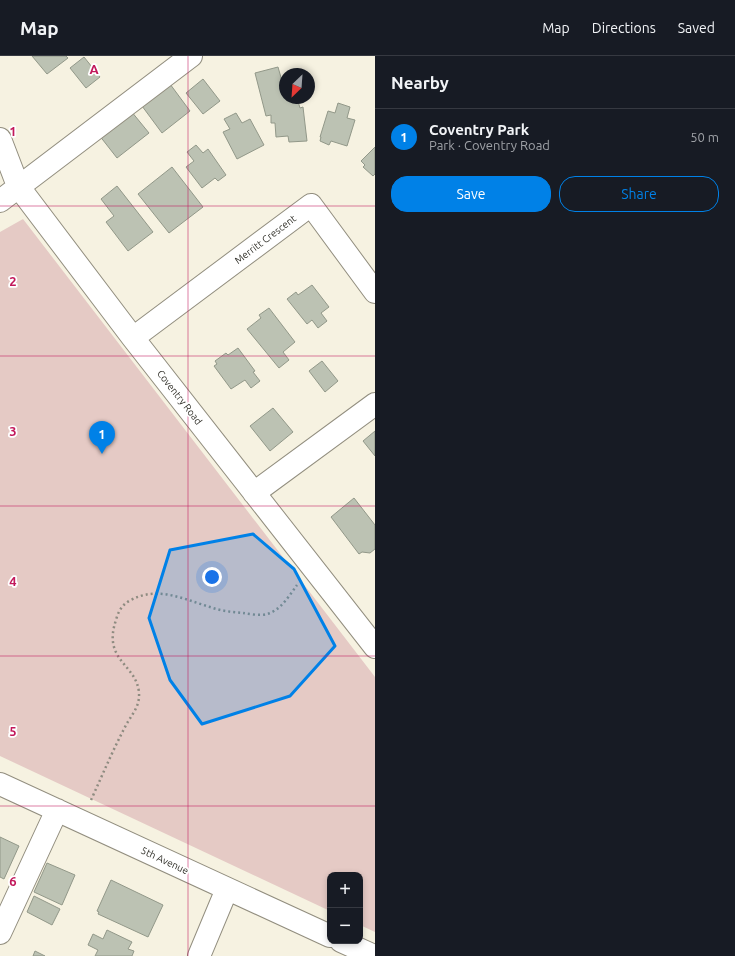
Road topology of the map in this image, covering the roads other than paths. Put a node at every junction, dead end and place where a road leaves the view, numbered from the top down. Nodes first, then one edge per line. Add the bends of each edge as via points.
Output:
1 (191, 56) edge
2 (0, 138) edge
3 (18, 186) junction
4 (0, 201) edge
5 (375, 292) edge
6 (133, 338) junction
7 (375, 404) edge
8 (254, 493) junction
9 (374, 645) edge
10 (0, 784) edge
11 (57, 810) junction
12 (227, 889) junction
13 (0, 933) edge
14 (327, 935) edge
15 (348, 944) edge
16 (199, 956) edge
17 (374, 956) edge

1 - 3 street
2 - 3 street, Coventry Road
3 - 4 street
3 - 6 street, Coventry Road
5 - 6 street, Merritt Crescent via 311,205
6 - 8 street, Coventry Road
7 - 8 street
8 - 9 street, Coventry Road
10 - 11 street, 5th Avenue
11 - 12 street, 5th Avenue
11 - 13 street
12 - 14 street, 5th Avenue
12 - 16 street
15 - 17 street

